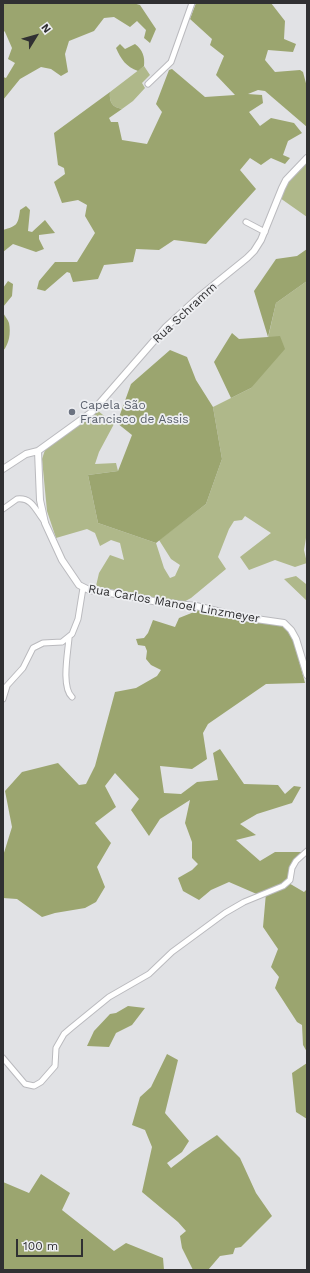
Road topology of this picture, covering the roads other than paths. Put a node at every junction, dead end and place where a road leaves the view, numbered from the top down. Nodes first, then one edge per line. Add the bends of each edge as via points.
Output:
1 (192, 3) edge
2 (148, 84) dead end
3 (307, 158) edge
4 (246, 222) dead end
5 (265, 232) junction
6 (38, 450) junction
7 (3, 469) edge
8 (3, 509) edge
9 (45, 523) junction
10 (83, 588) junction
11 (69, 638) junction
12 (307, 675) edge
13 (8, 685) junction
14 (3, 690) edge
15 (72, 697) dead end
16 (3, 699) edge
17 (307, 851) edge
18 (3, 1058) edge

1 - 2 street via 171,62
3 - 5 street, Rua Schramm via 282,188
4 - 5 street
5 - 6 street, Rua Schramm via 254,251 200,296 160,334 99,405
6 - 7 street, Rua Schramm via 26,454
6 - 9 street, Rua Carlos Manoel Linzmeyer via 40,500
8 - 9 street via 17,498 28,500
9 - 10 street, Rua Carlos Manoel Linzmeyer via 62,560
10 - 11 street via 75,630
10 - 12 street, Rua Carlos Manoel Linzmeyer via 284,623 296,639
11 - 13 street via 62,642 43,643 33,648 25,665
11 - 15 street via 66,677 68,692
13 - 14 street
13 - 16 street
17 - 18 street via 296,861 290,880 284,886 244,902 226,913 172,952 149,974 109,998 64,1034 56,1048 55,1066 41,1082 34,1086 25,1084

